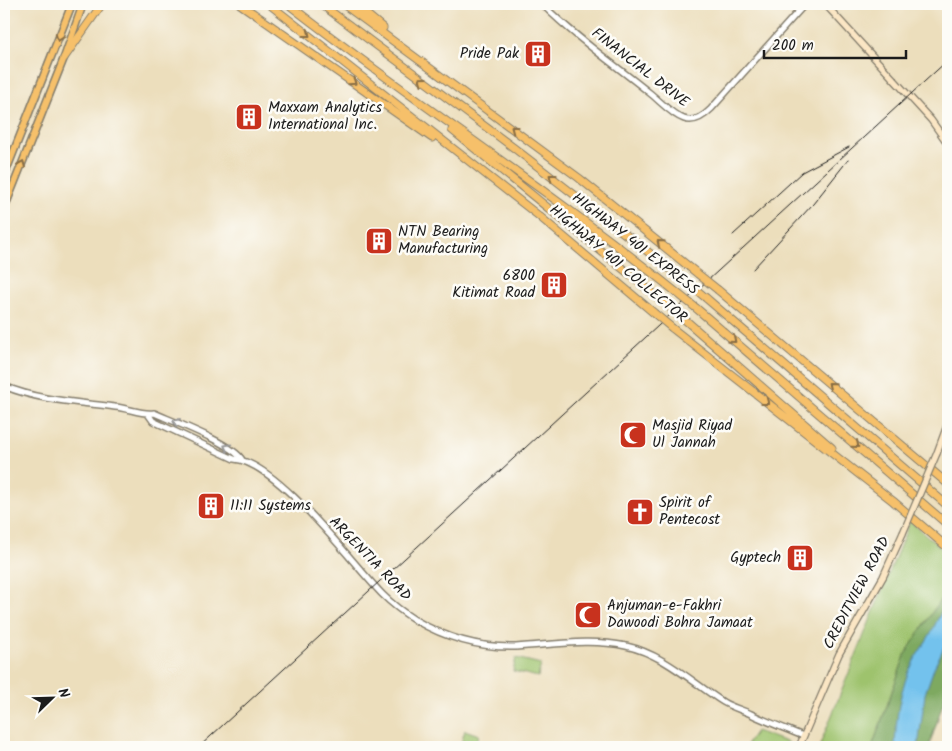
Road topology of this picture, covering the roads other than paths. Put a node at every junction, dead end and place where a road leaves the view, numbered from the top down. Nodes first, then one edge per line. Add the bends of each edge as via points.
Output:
1 (72, 4) edge
2 (83, 4) edge
3 (102, 4) edge
4 (240, 4) edge
5 (269, 4) edge
6 (288, 4) edge
7 (321, 4) edge
8 (343, 4) edge
9 (354, 4) edge
10 (542, 4) edge
11 (806, 4) edge
12 (825, 4) edge
13 (64, 58) junction
14 (439, 74) junction
15 (396, 84) junction
16 (948, 144) edge
17 (4, 176) edge
18 (4, 210) edge
19 (539, 216) junction
20 (4, 386) edge
21 (148, 414) junction
22 (948, 423) edge
23 (242, 460) junction
24 (948, 484) edge
25 (892, 501) junction
26 (948, 506) edge
27 (948, 525) edge
28 (948, 548) edge
29 (803, 736) junction
30 (799, 747) edge

1 -> 17 main road
2 - 13 main road
3 - 13 highway
4 -> 19 highway
5 -> 19 highway, HIGHWAY 401 COLLECTOR
6 - 15 highway, HIGHWAY 401 EXPRESS
26 -> 7 highway, HIGHWAY 401 EXPRESS, bridge via 687,282
8 - 14 highway
9 - 14 highway
10 - 11 street, FINANCIAL DRIVE via 664,105 690,120 702,117 711,109
12 - 16 main road via 931,120
18 -> 13 main road
24 -> 14 highway, bridge via 580,178
15 - 25 highway, bridge via 683,318
15 -> 27 highway, HIGHWAY 401 EXPRESS, bridge via 570,210 676,292
19 -> 25 highway, HIGHWAY 401 COLLECTOR, bridge via 672,328
20 - 21 street, ARGENTIA ROAD via 38,398
21 - 23 street, ARGENTIA ROAD via 152,421 231,458
23 -> 21 street, ARGENTIA ROAD via 239,454 194,430 154,413
22 - 29 main road, CREDITVIEW ROAD, bridge via 883,577 839,654
23 - 29 street, ARGENTIA ROAD via 283,486 397,608 443,634 490,646 602,642 627,646 658,658 725,703
25 - 28 highway, HIGHWAY 401 COLLECTOR
29 - 30 main road, CREDITVIEW ROAD

